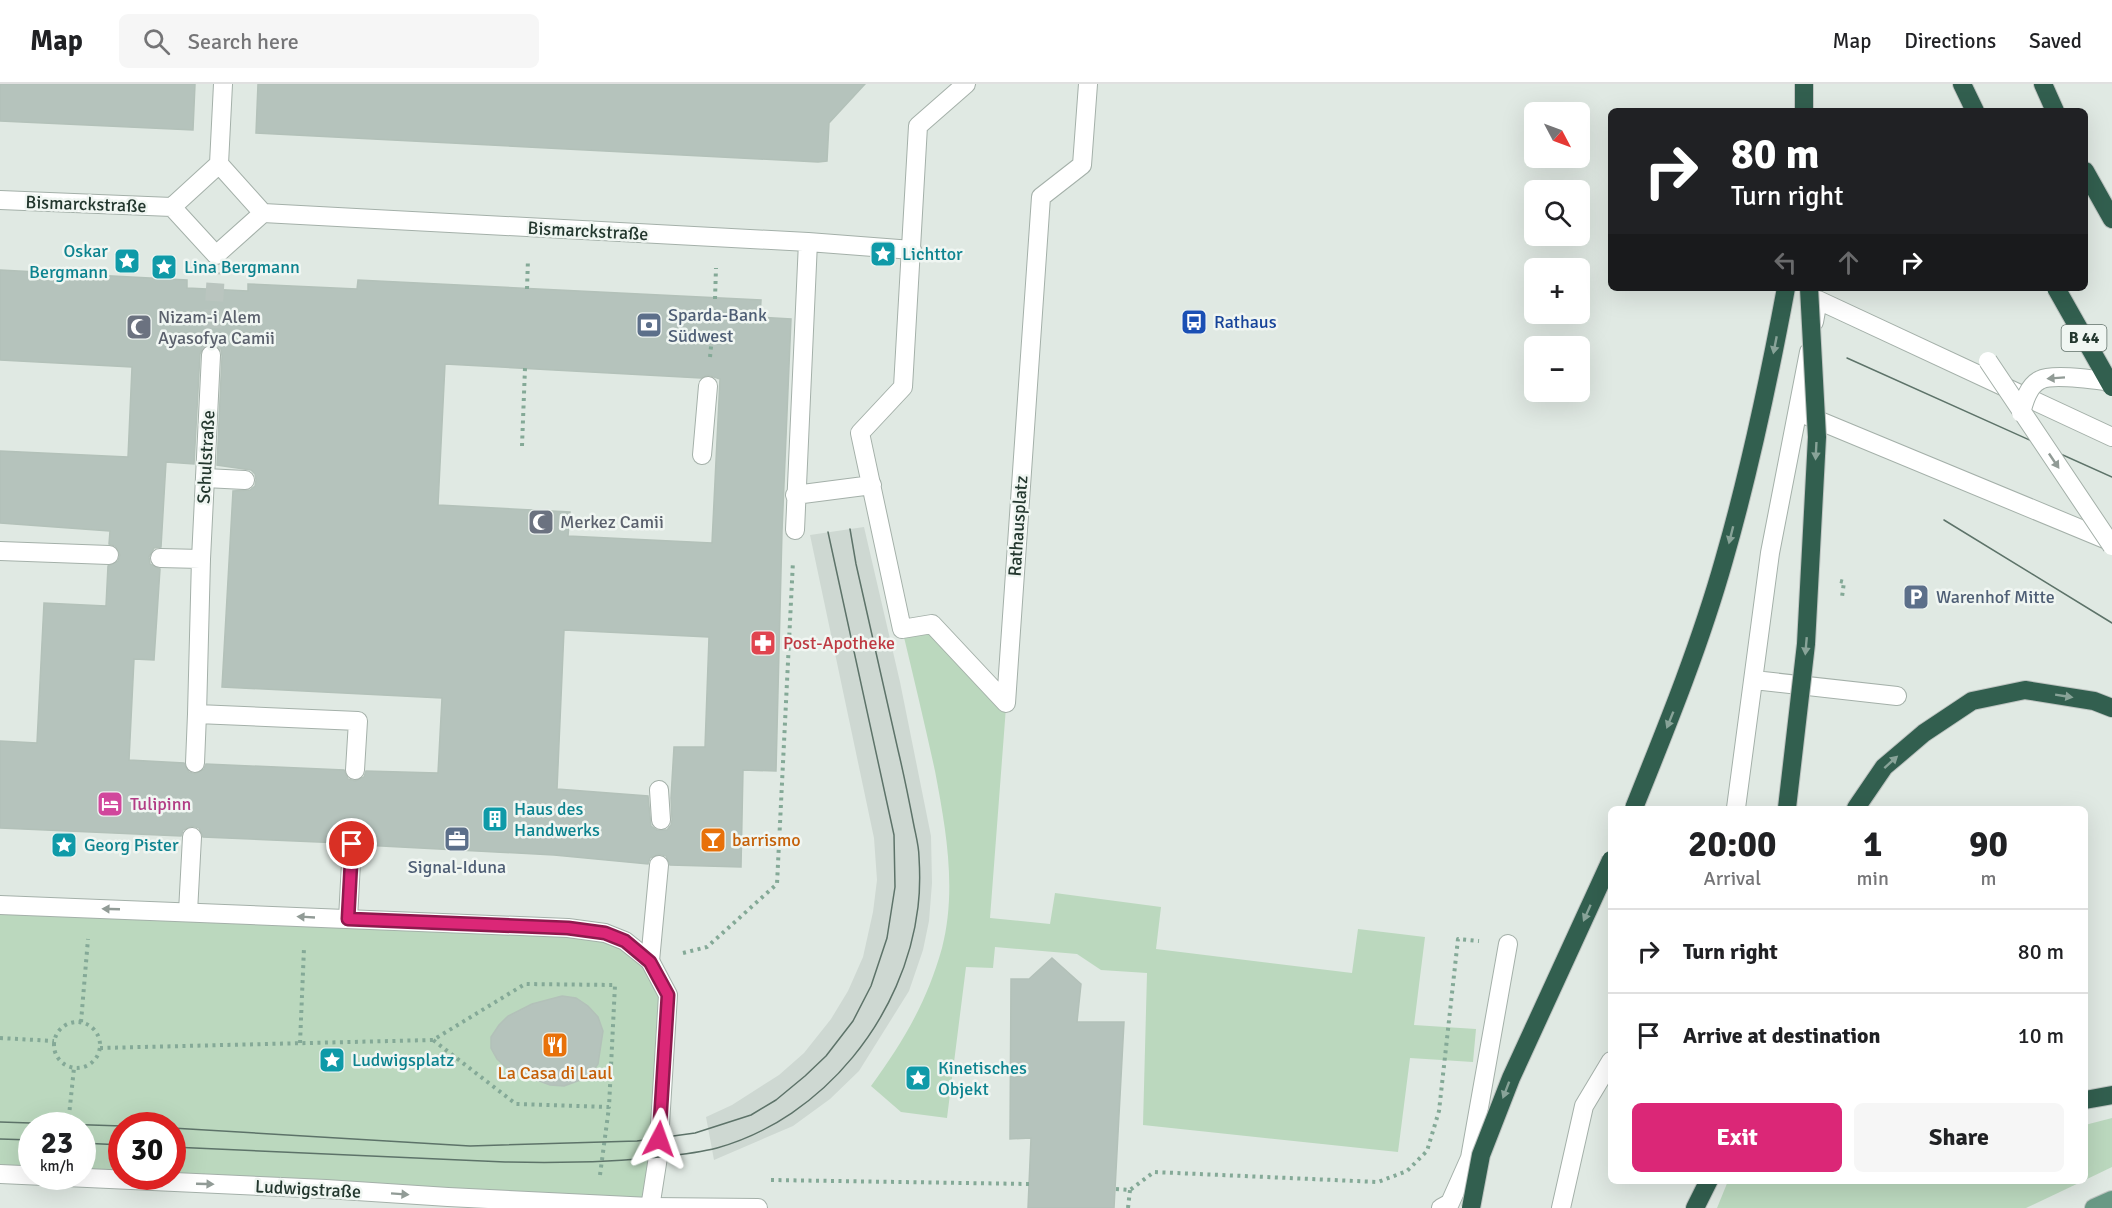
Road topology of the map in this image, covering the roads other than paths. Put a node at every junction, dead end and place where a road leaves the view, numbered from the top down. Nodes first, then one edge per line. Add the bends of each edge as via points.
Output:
1 (223, 84) edge
2 (966, 84) edge
3 (1088, 84) edge
4 (1804, 84) edge
5 (1962, 84) edge
6 (2043, 84) edge
7 (1804, 108) edge
8 (1974, 108) edge
9 (2054, 108) edge
10 (219, 164) junction
11 (2088, 176) edge
12 (0, 200) edge
13 (172, 207) junction
14 (263, 213) junction
15 (2112, 219) edge
16 (808, 242) junction
17 (912, 250) junction
18 (1785, 291) edge
19 (1809, 291) edge
20 (2058, 291) edge
21 (211, 355) tunnel mouth
22 (1988, 361) dead end
23 (2112, 382) edge
24 (708, 386) dead end
25 (2112, 387) edge
26 (1798, 411) junction
27 (2021, 413) junction
28 (2112, 437) edge
29 (702, 455) dead end
30 (205, 478) junction
31 (245, 480) dead end
32 (872, 485) junction
33 (795, 495) junction
34 (795, 530) road end
35 (2112, 544) edge
36 (0, 551) edge
37 (109, 555) dead end
38 (160, 558) dead end
39 (201, 559) junction
40 (1754, 680) junction
41 (1897, 696) dead end
42 (2112, 708) edge
43 (197, 714) junction
44 (195, 763) dead end
45 (355, 770) dead end
46 (659, 790) dead end
47 (1635, 806) edge
48 (1736, 806) edge
49 (1787, 806) edge
50 (1857, 806) edge
51 (661, 820) dead end
52 (192, 837) dead end
53 (352, 844) dead end
54 (658, 865) dead end
55 (1608, 866) edge
56 (0, 905) edge
57 (188, 912) junction
58 (348, 919) junction
59 (1508, 944) dead end
60 (650, 962) junction
61 (1608, 1065) edge
62 (2112, 1095) edge
63 (2088, 1099) edge
64 (0, 1174) edge
65 (1707, 1184) edge
66 (2112, 1200) edge
67 (650, 1207) edge
68 (758, 1208) edge
69 (1441, 1208) edge
70 (1471, 1208) edge
71 (1561, 1208) edge
72 (1695, 1208) edge
73 (2094, 1208) edge

1 - 10 street
2 - 17 street, Rathausplatz via 918,126
3 - 32 street, Rathausplatz via 1082,165 1041,197 1006,704 932,624 902,629
4 - 7 highway
5 - 8 highway
6 - 9 highway
10 - 13 street, Bismarckstraße
10 - 14 street
11 - 15 highway
12 - 13 street, Bismarckstraße
13 - 14 street, Bismarckstraße via 216,263
14 - 16 street, Bismarckstraße
16 - 17 street, Bismarckstraße
16 - 33 street
17 - 32 street, Rathausplatz via 903,387 860,433
18 -> 47 highway, bridge via 1762,414 1724,560 1685,681
19 -> 49 highway, bridge via 1817,437 1806,644
20 - 25 highway, B 44, bridge
21 - 30 street, Schulstraße
22 - 27 street, bridge
23 -> 27 street, bridge via 2040,379 2025,397
24 - 29 street
26 - 28 street via 1818,300
26 - 35 street
26 - 40 street via 1770,553
27 -> 35 street, bridge
30 - 31 street
30 - 39 street, Schulstraße
32 - 33 street
33 - 34 street
36 - 37 street
38 - 39 street
39 - 43 street, Schulstraße
40 - 41 street
40 - 48 street
50 -> 42 highway via 1884,767 1924,733 1972,701 2025,690 2094,701
43 - 44 street, Schulstraße
43 - 45 street via 358,721
46 - 51 street
52 - 57 street
53 - 58 street
54 - 60 street
55 -> 70 highway, bridge via 1510,1078 1481,1155
57 -> 56 street
58 -> 57 street
58 - 60 street via 605,933 625,941
59 - 69 street via 1470,1158 1450,1203
60 - 67 street via 668,995 658,1157
61 - 71 street via 1584,1106
62 - 63 highway
64 -> 67 street, Ludwigstraße
65 - 72 highway
66 - 73 main road
67 - 68 street

